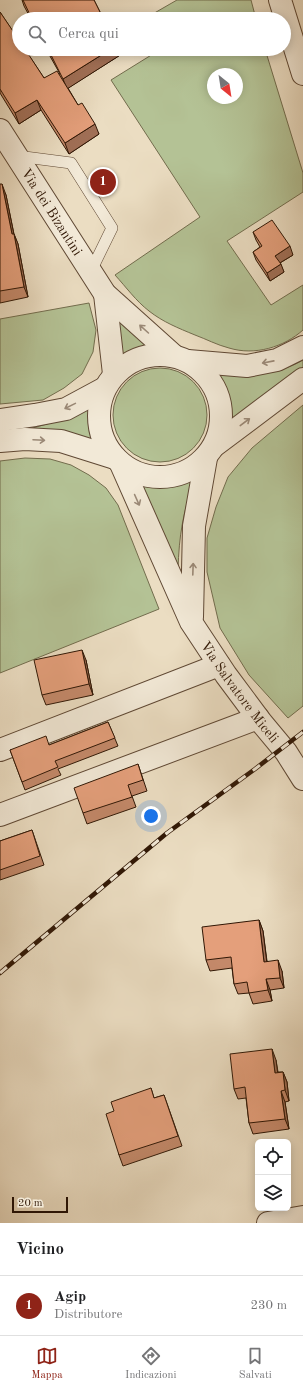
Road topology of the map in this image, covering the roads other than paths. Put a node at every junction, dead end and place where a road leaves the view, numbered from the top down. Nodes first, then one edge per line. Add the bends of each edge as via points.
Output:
1 (280, 0) edge
2 (284, 12) edge
3 (291, 35) edge
4 (303, 74) edge
5 (0, 130) edge
6 (17, 156) junction
7 (91, 271) junction
8 (105, 294) junction
9 (303, 347) edge
10 (181, 358) junction
11 (303, 378) edge
12 (109, 381) junction
13 (0, 420) edge
14 (0, 441) edge
15 (210, 452) junction
16 (118, 461) junction
17 (191, 622) junction
18 (219, 665) junction
19 (258, 718) junction
20 (0, 750) edge
21 (302, 775) edge
22 (0, 815) edge
23 (303, 1217) edge
24 (268, 1223) edge

1 - 2 street
3 - 4 street
5 - 6 street, Via dei Bizantini
6 - 7 street, Via dei Bizantini
6 - 7 lane via 72,163 112,228
7 - 8 street, Via dei Bizantini
10 -> 8 street, Via dei Bizantini
8 - 12 street, Via dei Bizantini
9 -> 10 street via 277,360 247,366
10 - 12 street via 160,354 135,359
10 - 15 street via 204,373 216,388 221,407 221,427
15 -> 11 street
12 -> 13 street via 66,409
12 - 16 street via 99,406 99,425 104,442
14 -> 16 street via 61,441
15 - 16 street via 191,469 174,476 156,478 137,473
17 -> 15 street via 194,526
16 -> 17 street, Via Salvatore Miceli
17 - 18 street, Via Salvatore Miceli
18 - 19 street, Via Salvatore Miceli
18 - 20 street
19 - 21 street, Via Salvatore Miceli
19 - 22 street
23 - 24 street

